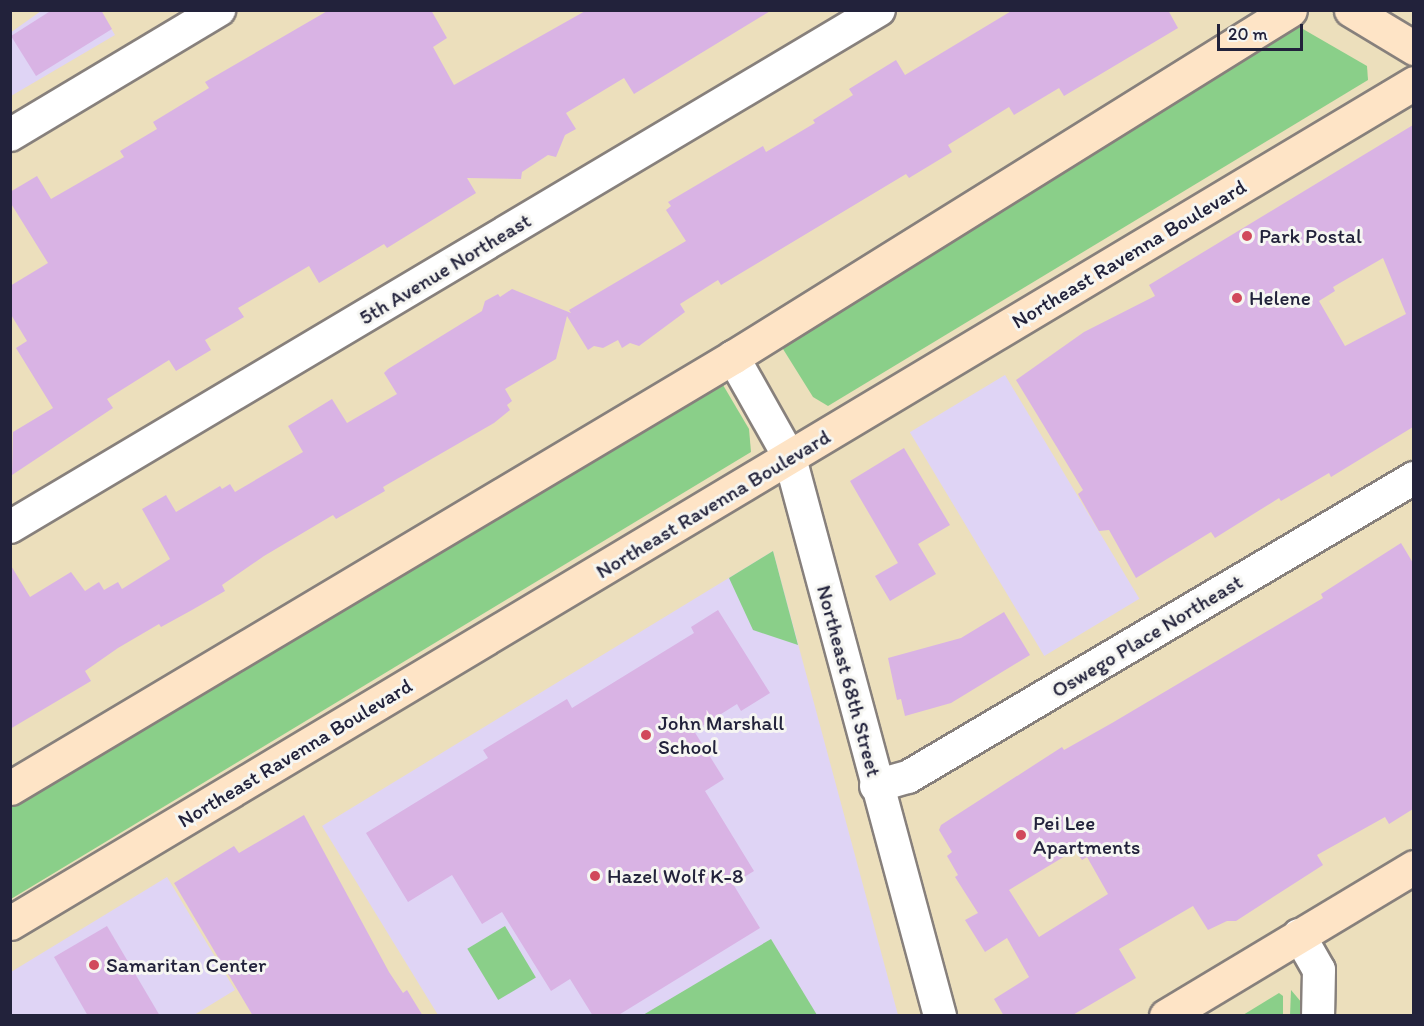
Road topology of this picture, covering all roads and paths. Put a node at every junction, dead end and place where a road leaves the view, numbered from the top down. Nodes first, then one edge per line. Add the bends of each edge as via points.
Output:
1 (219, 10) edge
2 (879, 10) edge
3 (1290, 10) edge
4 (1351, 10) edge
5 (1413, 48) edge
6 (1413, 83) edge
7 (10, 135) edge
8 (733, 357) junction
9 (790, 458) junction
10 (1413, 478) edge
11 (10, 527) edge
12 (876, 786) junction
13 (10, 788) edge
14 (1413, 867) edge
15 (10, 923) edge
16 (1299, 935) junction
17 (939, 1016) edge
18 (1166, 1016) edge
19 (1318, 1016) edge

1 - 7 street
2 - 11 street, 5th Avenue Northeast
3 - 8 main road
4 - 5 main road
6 - 9 main road, Northeast Ravenna Boulevard
8 - 9 street, Northeast 68th Street
8 - 13 main road
9 - 12 street, Northeast 68th Street
9 - 15 main road, Northeast Ravenna Boulevard
10 - 12 street, Oswego Place Northeast via 908,777
12 - 17 street, Northeast 68th Street
14 - 16 main road
16 - 18 main road
16 - 19 street via 1319,970

